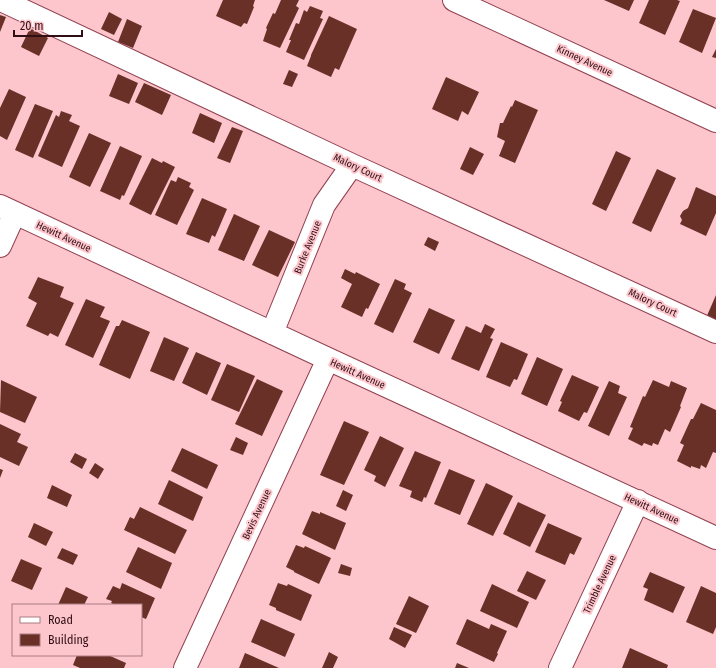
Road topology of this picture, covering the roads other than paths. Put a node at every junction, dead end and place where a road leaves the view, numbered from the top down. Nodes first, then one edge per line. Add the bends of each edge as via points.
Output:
1 (1, 0) edge
2 (454, 0) edge
3 (716, 121) edge
4 (352, 165) junction
5 (8, 210) edge
6 (0, 246) edge
7 (716, 332) edge
8 (272, 333) junction
9 (328, 359) junction
10 (638, 501) junction
11 (716, 538) edge
12 (185, 668) edge
13 (560, 668) edge

1 - 4 street, Malory Court
2 - 3 street, Kinney Avenue
4 - 7 street, Malory Court
4 - 8 street, Burke Avenue via 324,205
5 - 6 street
5 - 8 street, Hewitt Avenue
8 - 9 street, Hewitt Avenue
9 - 10 street, Hewitt Avenue
9 - 12 street, Bevis Avenue
10 - 11 street, Hewitt Avenue
10 - 13 street, Trimble Avenue

